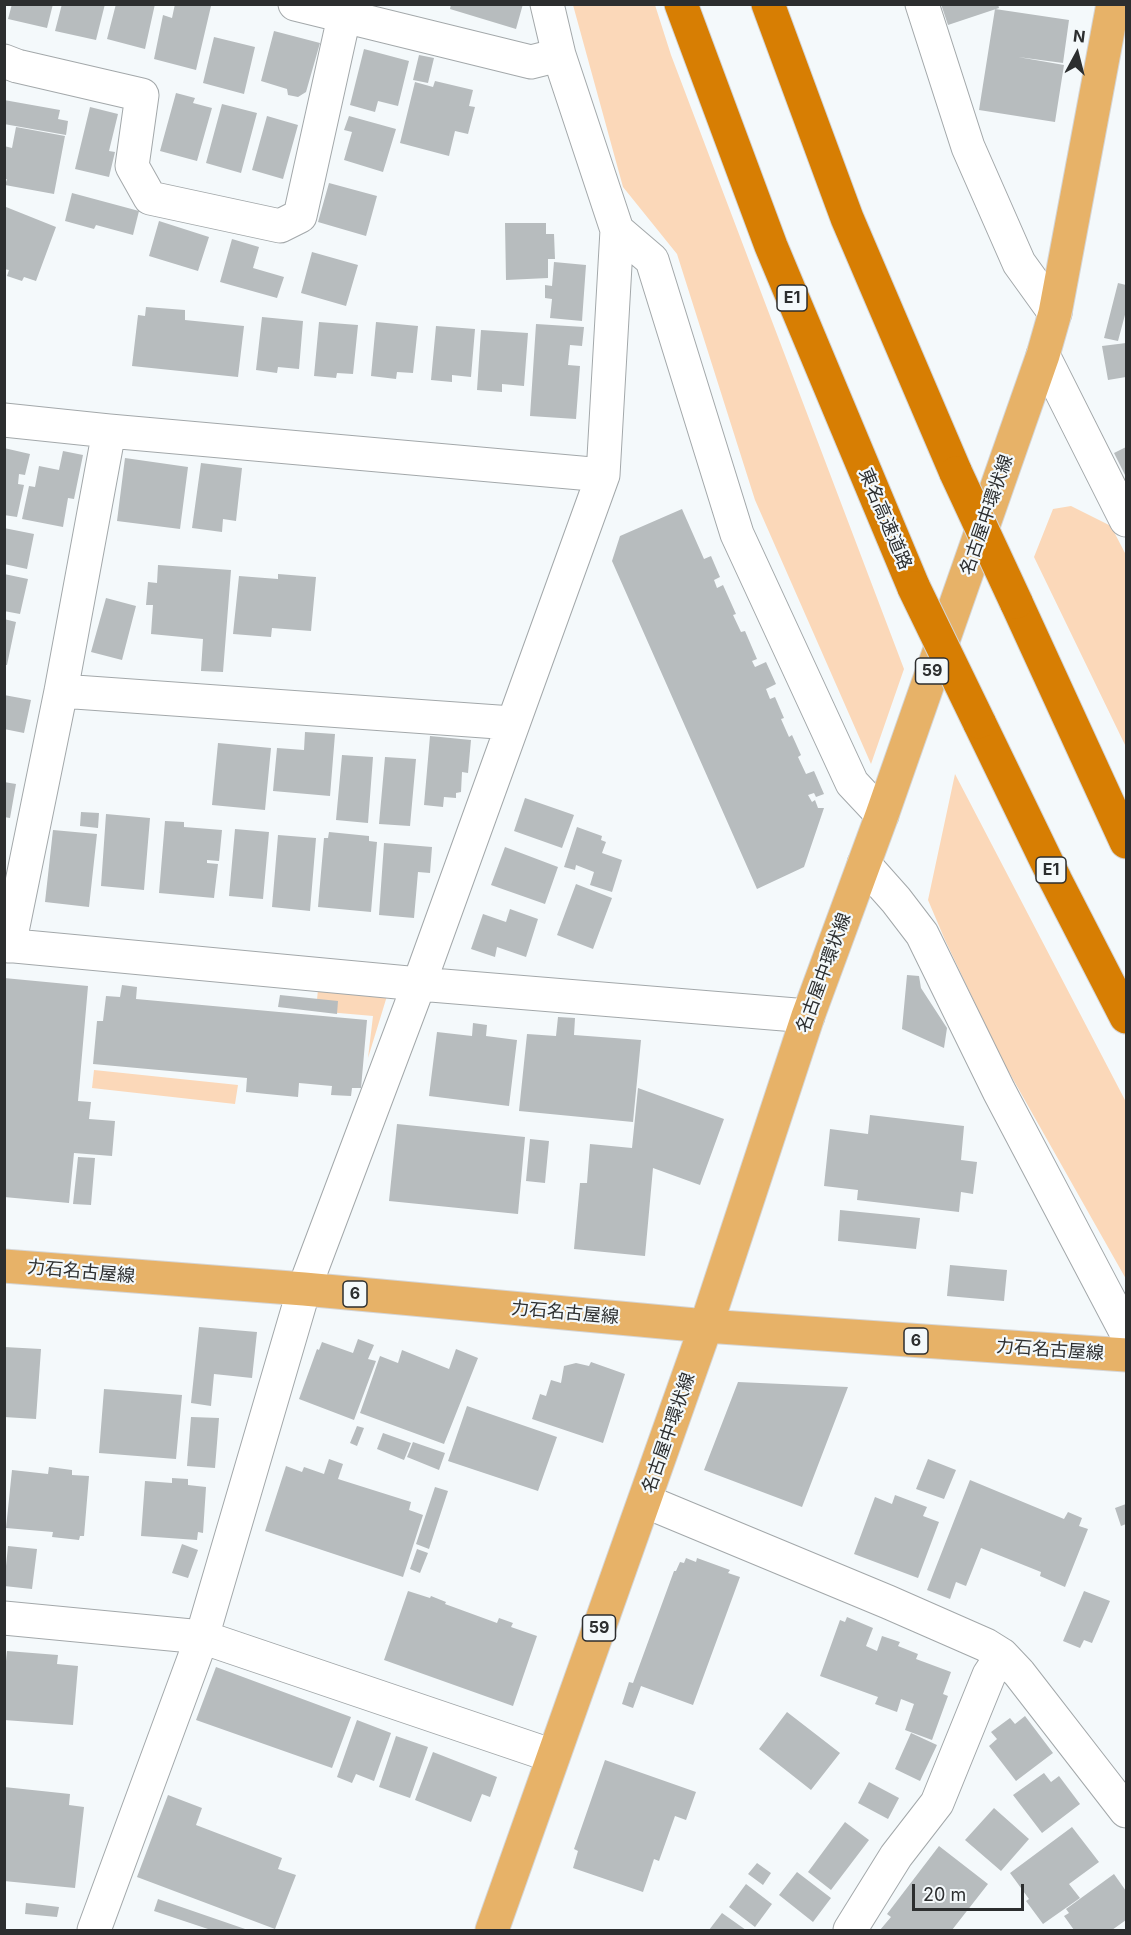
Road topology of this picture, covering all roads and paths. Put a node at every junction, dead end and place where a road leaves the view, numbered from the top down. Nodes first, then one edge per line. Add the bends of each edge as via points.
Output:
1 (296, 4) edge
2 (547, 4) edge
3 (681, 4) edge
4 (768, 4) edge
5 (922, 4) edge
6 (1113, 4) edge
7 (344, 17) junction
8 (559, 55) junction
9 (4, 61) edge
10 (617, 230) junction
11 (1055, 313) junction
12 (1042, 355) junction
13 (4, 420) edge
14 (108, 431) junction
15 (603, 475) junction
16 (1126, 520) edge
17 (61, 691) junction
18 (512, 723) junction
19 (882, 815) junction
20 (1126, 842) edge
21 (864, 864) junction
22 (7, 946) edge
23 (419, 984) junction
24 (808, 1016) junction
25 (1126, 1017) edge
26 (4, 1266) edge
27 (304, 1289) junction
28 (706, 1326) junction
29 (1126, 1332) edge
30 (1126, 1355) edge
31 (645, 1501) junction
32 (4, 1618) edge
33 (202, 1637) junction
34 (1002, 1655) junction
35 (553, 1756) junction
36 (1126, 1811) edge
37 (94, 1930) edge
38 (492, 1930) edge
39 (850, 1930) edge

1 - 7 street
2 - 8 street
3 - 25 highway, 東名高速道路 / E1, bridge via 771,246 914,588
4 - 20 highway, bridge via 847,218 956,473
5 - 11 street via 968,147 1019,263
6 - 11 main road, 名古屋中環状線 / 59
7 - 8 street via 531,62
7 - 9 street via 300,216 280,226 150,198 132,166 142,95
8 - 10 street
10 - 15 street
10 - 19 street via 652,260 738,534 852,783
11 - 12 main road, 名古屋中環状線 / 59
12 - 16 street
12 - 19 main road, 名古屋中環状線 / 59
13 - 14 street
14 - 15 street
14 - 17 street
15 - 18 street
17 - 18 street
17 - 22 street
18 - 23 street
19 - 21 main road, 名古屋中環状線 / 59
21 - 24 main road, 名古屋中環状線 / 59
21 - 29 street via 922,934
22 - 23 street
23 - 24 street
23 - 27 street
24 - 28 main road, 名古屋中環状線 / 59
26 - 27 main road, 力石名古屋線 / 6
27 - 28 main road, 力石名古屋線 / 6
27 - 33 street
28 - 30 main road, 力石名古屋線 / 6
28 - 31 main road, 名古屋中環状線 / 59
31 - 34 street via 888,1602
31 - 35 main road, 名古屋中環状線 / 59
32 - 33 street
33 - 35 street
33 - 37 street
34 - 36 street
34 - 39 street via 989,1675 937,1803 896,1856
35 - 38 main road, 名古屋中環状線 / 59

